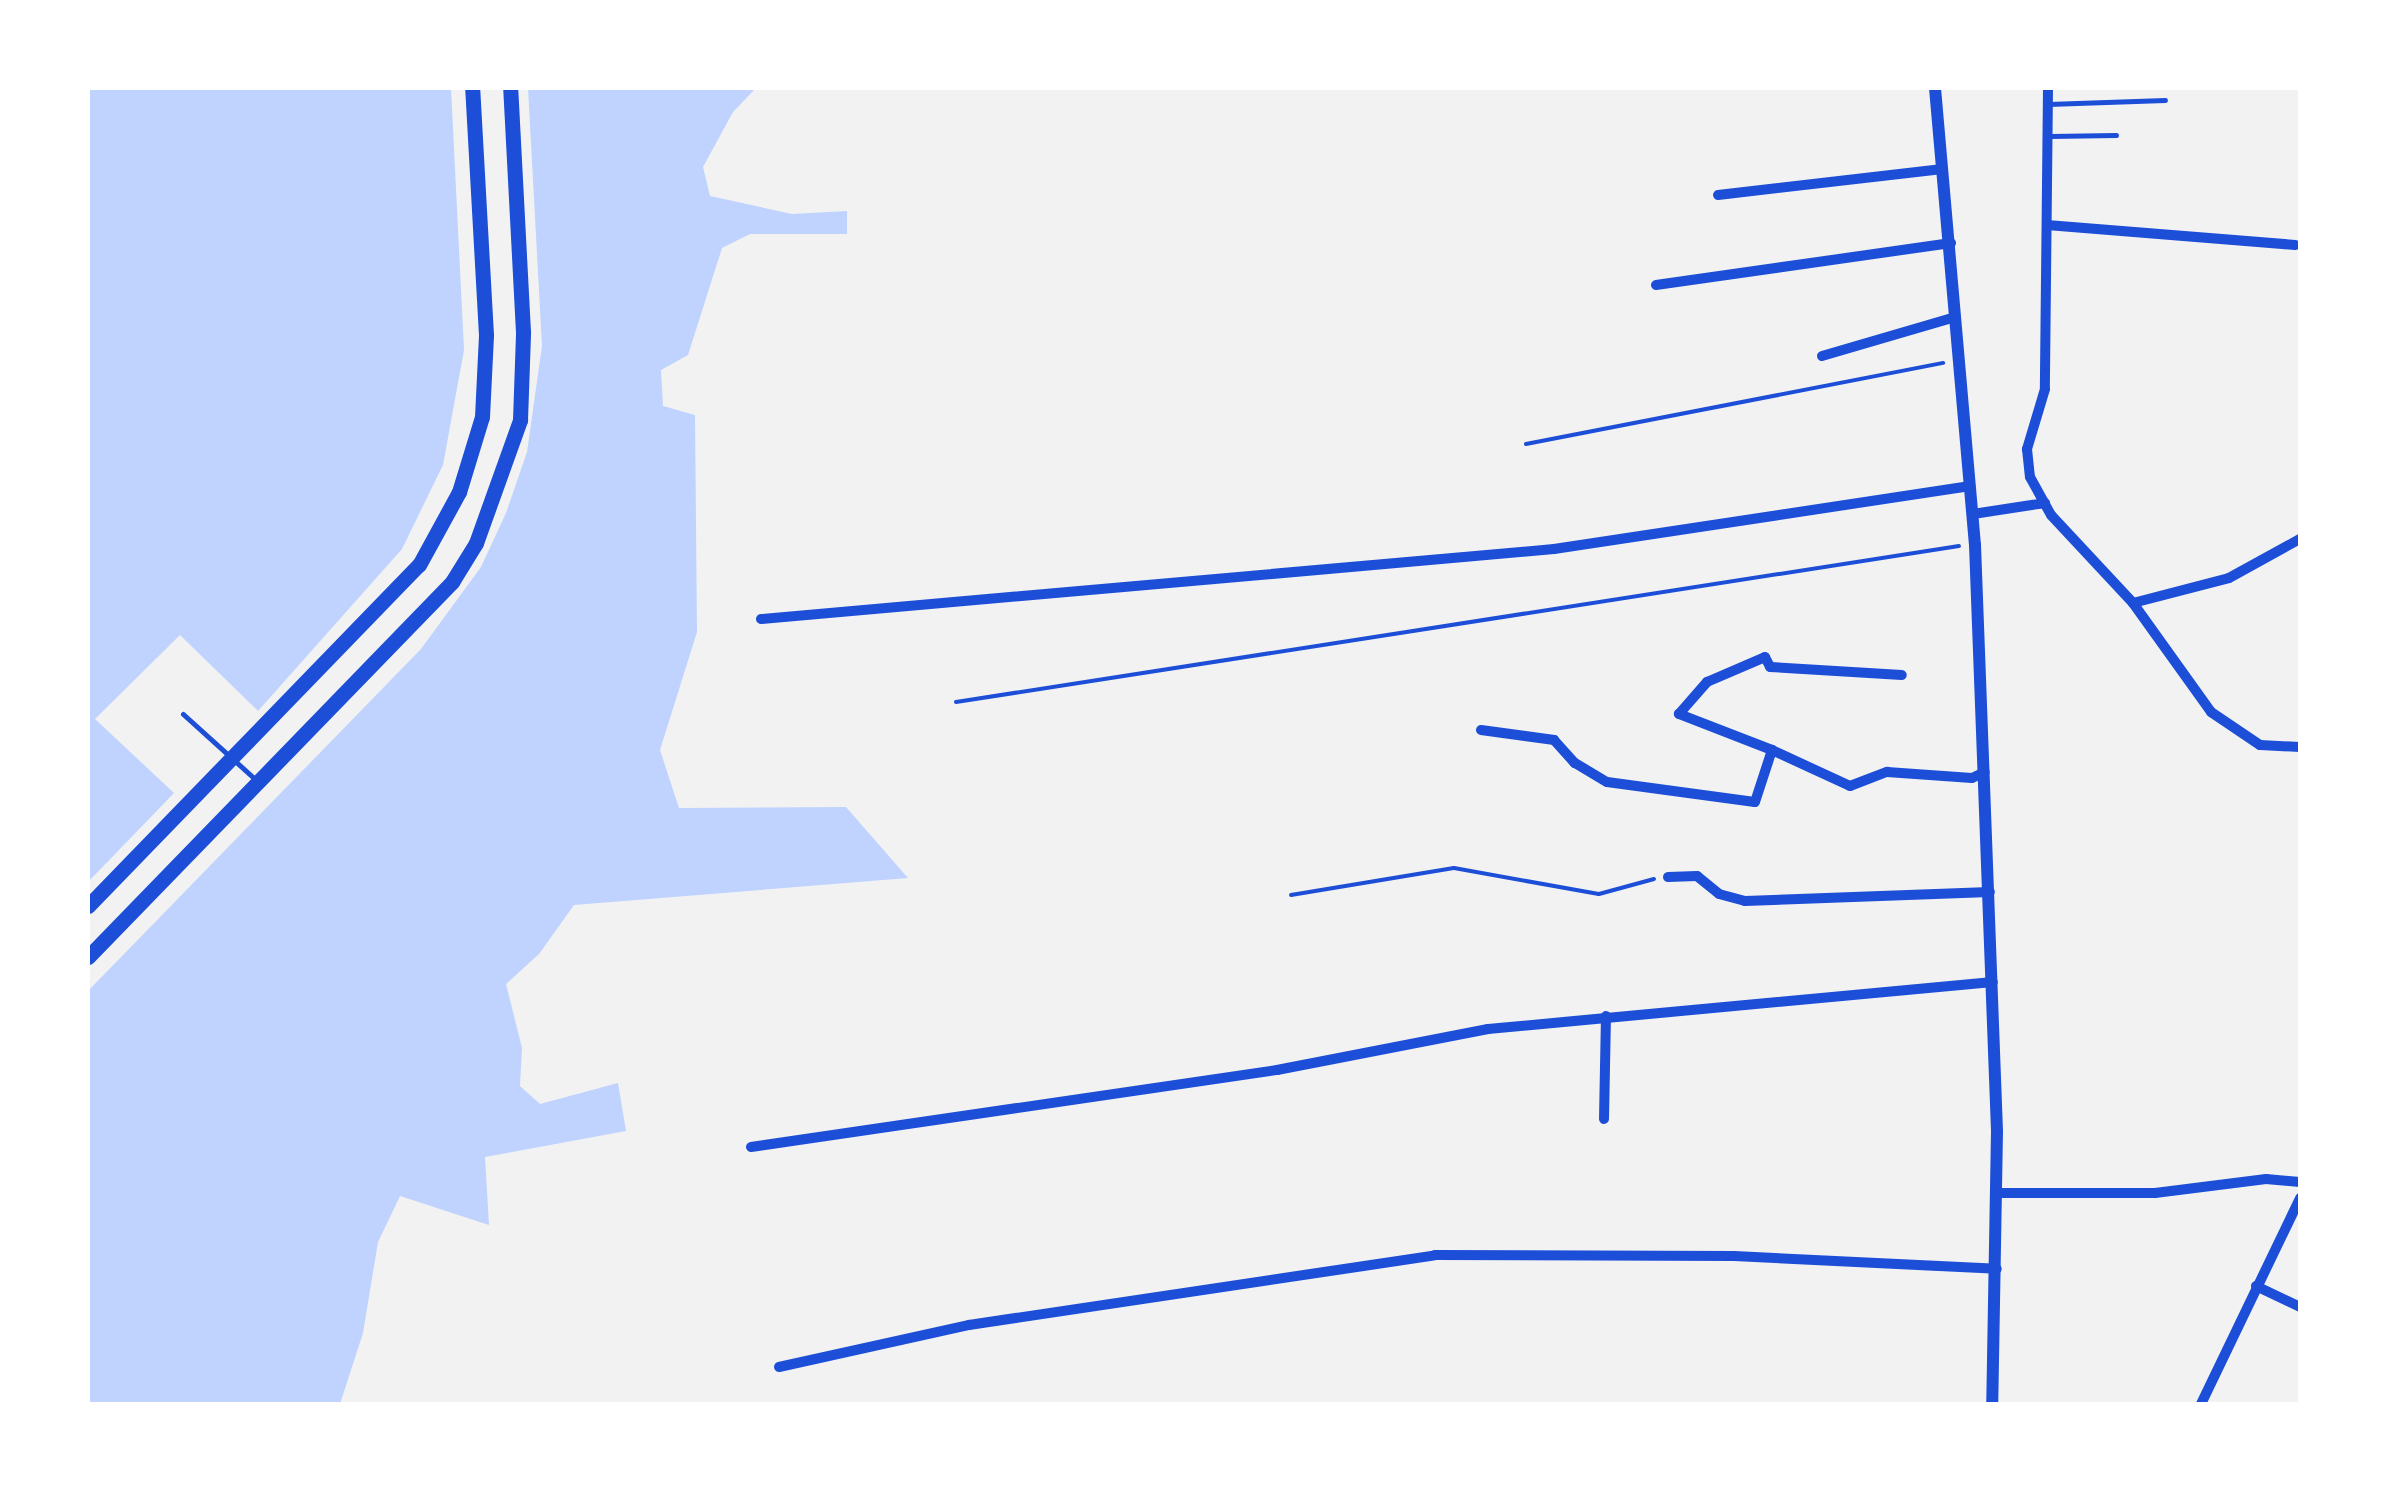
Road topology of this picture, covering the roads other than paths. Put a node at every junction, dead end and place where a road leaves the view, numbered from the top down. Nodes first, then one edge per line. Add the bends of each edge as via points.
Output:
1 (472, 88) edge
2 (510, 88) edge
3 (1935, 88) edge
4 (2048, 88) edge
5 (2165, 100) dead end
6 (2048, 104) junction
7 (2116, 135) dead end
8 (2048, 136) junction
9 (1943, 169) junction
10 (1718, 195) dead end
11 (2047, 225) junction
12 (1951, 244) junction
13 (2295, 245) dead end
14 (1656, 285) dead end
15 (1955, 318) junction
16 (1822, 356) dead end
17 (1970, 486) junction
18 (2045, 503) junction
19 (1973, 514) junction
20 (2300, 539) edge
21 (2133, 603) junction
22 (761, 619) dead end
23 (1902, 675) dead end
24 (182, 714) dead end
25 (1481, 730) dead end
26 (2300, 747) edge
27 (1772, 750) junction
28 (232, 758) junction
29 (1985, 772) junction
30 (258, 782) junction
31 (1668, 877) road end
32 (1990, 892) junction
33 (88, 906) edge
34 (88, 958) edge
35 (1993, 982) junction
36 (1606, 1016) junction
37 (1604, 1119) dead end
38 (750, 1147) dead end
39 (2300, 1182) edge
40 (1994, 1193) junction
41 (2300, 1198) edge
42 (1997, 1269) junction
43 (2256, 1286) junction
44 (2300, 1307) edge
45 (779, 1367) dead end
46 (1992, 1404) edge
47 (2201, 1404) edge

1 - 28 main road via 486,335 482,417 459,492 419,565
2 - 30 main road via 524,332 520,420 497,497 452,582
3 - 9 street
4 - 6 street
5 - 6 lane
6 - 8 street
7 - 8 lane
8 - 11 street
9 - 10 street
9 - 12 street
11 - 13 street
11 - 18 street via 2045,389 2027,450 2030,478
12 - 14 street
12 - 15 street
15 - 16 street
15 - 17 street
17 - 19 street
17 - 22 street via 1535,551
18 - 19 street
18 - 21 street
19 - 29 street
20 - 21 street via 2229,578
21 - 26 street via 2211,712 2260,745
23 - 27 street via 1770,667 1765,657 1707,682 1679,714
24 - 28 lane
25 - 27 street via 1554,740 1575,764 1607,782 1755,802
27 - 29 street via 1850,786 1887,772 1972,778
28 - 30 lane
28 - 33 main road
29 - 32 street
30 - 34 main road
31 - 32 street via 1697,876 1719,894 1745,901
32 - 35 street
35 - 36 street
35 - 40 street
36 - 37 street
36 - 38 street
39 - 40 street via 2250,1180 2155,1193
40 - 42 street
41 - 43 street
42 - 45 street via 1734,1256 1435,1255 969,1325
42 - 46 street
43 - 44 street
43 - 47 street

